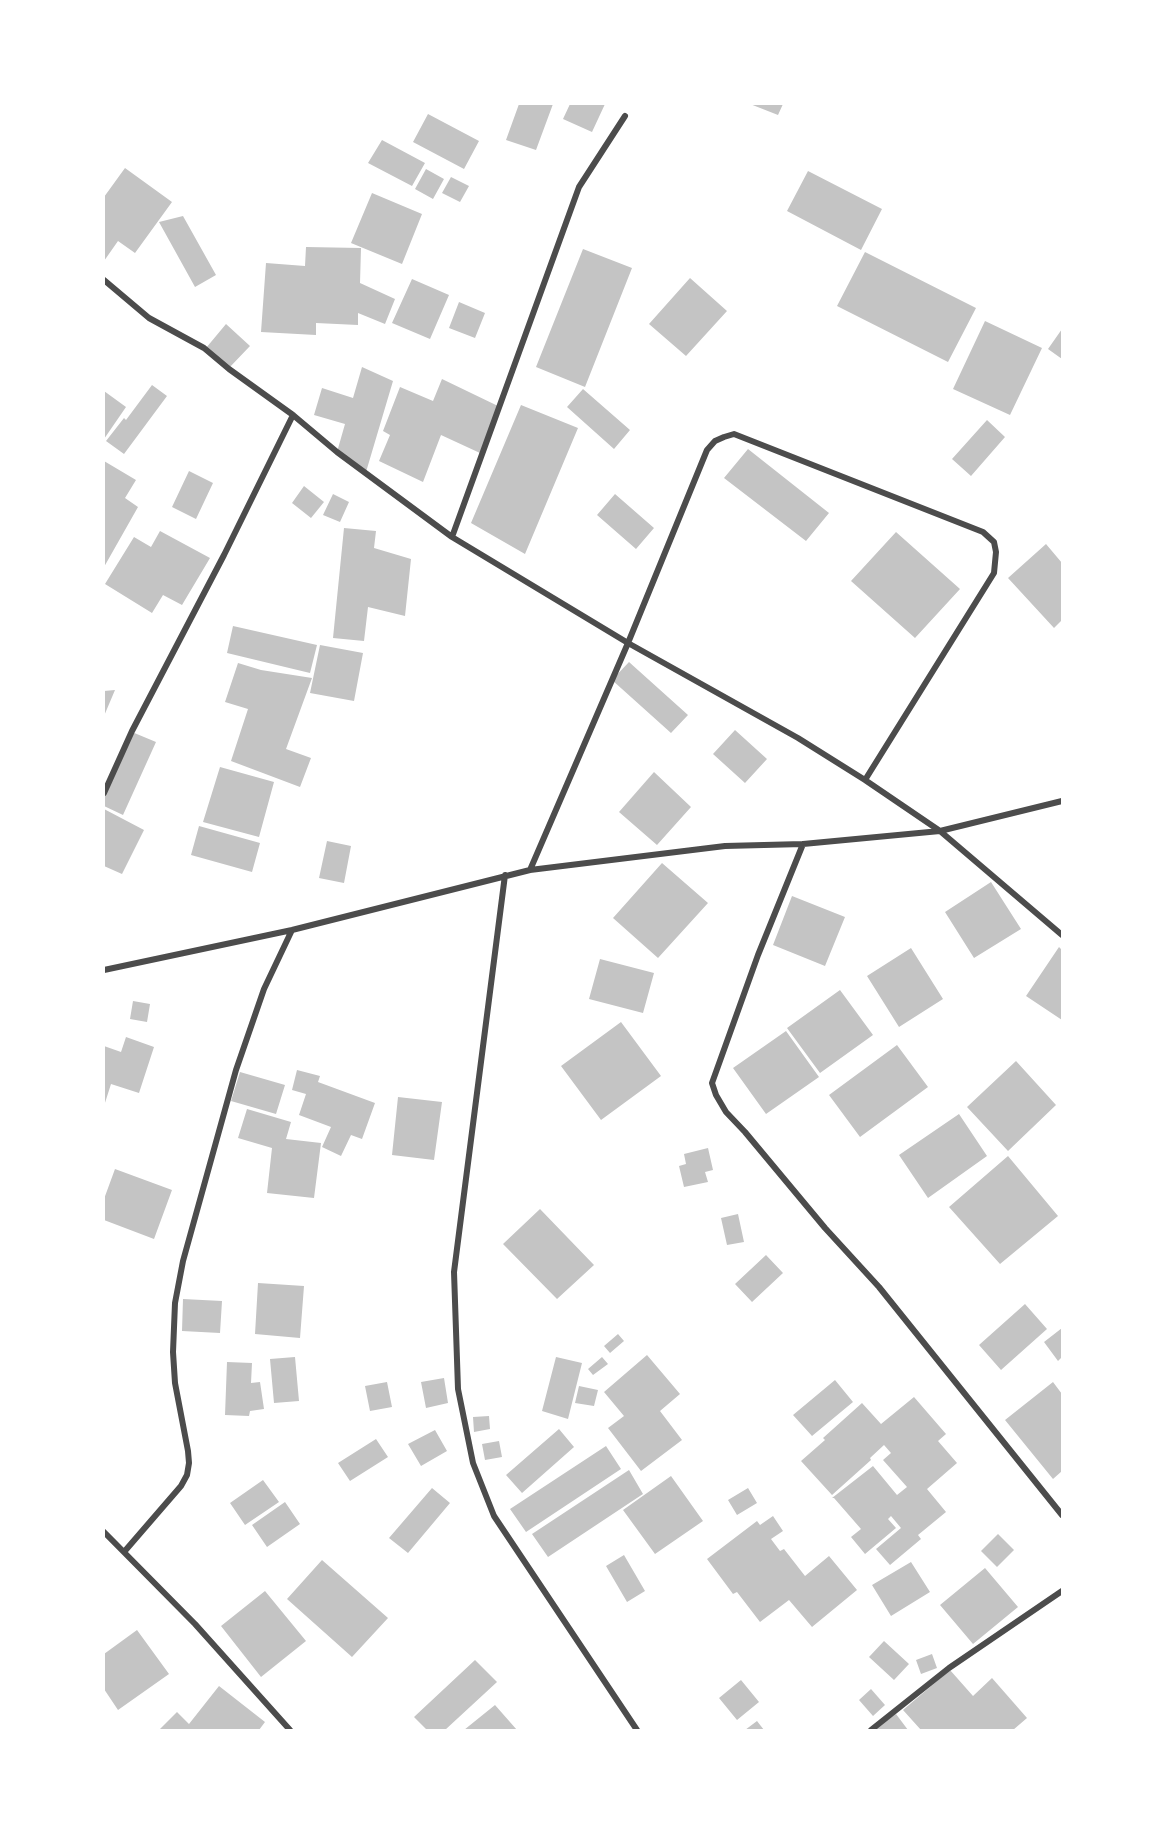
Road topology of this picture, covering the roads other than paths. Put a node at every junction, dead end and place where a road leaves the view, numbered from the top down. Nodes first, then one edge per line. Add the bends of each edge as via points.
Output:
1 (625, 116) dead end
2 (104, 280) edge
3 (293, 415) junction
4 (452, 537) junction
5 (628, 643) junction
6 (865, 780) junction
7 (104, 793) edge
8 (1062, 801) edge
9 (940, 831) junction
10 (803, 844) junction
11 (530, 870) junction
12 (505, 875) junction
13 (292, 930) junction
14 (1062, 935) edge
15 (104, 970) edge
16 (1062, 1515) edge
17 (104, 1532) edge
18 (124, 1552) junction
19 (1062, 1591) edge
20 (290, 1731) edge
21 (637, 1731) edge
22 (871, 1731) edge

1 - 4 street via 579,187
2 - 3 street via 149,318 204,348
3 - 4 street
3 - 7 street
4 - 5 street
5 - 6 street
5 - 6 street via 707,450 724,436 734,434 983,532 994,542 994,573
5 - 11 street
6 - 9 street
8 - 9 street
9 - 10 street
9 - 14 street
10 - 11 street via 725,846
10 - 16 street via 712,1083 716,1095 726,1112 887,1296
11 - 12 street
12 - 13 street
12 - 21 street via 454,1272 458,1389 473,1463 494,1516
13 - 15 street
13 - 18 street via 264,989 236,1070 183,1261 175,1304 173,1352 188,1451 187,1475
17 - 18 street
18 - 20 street via 195,1624
19 - 22 street via 949,1668

